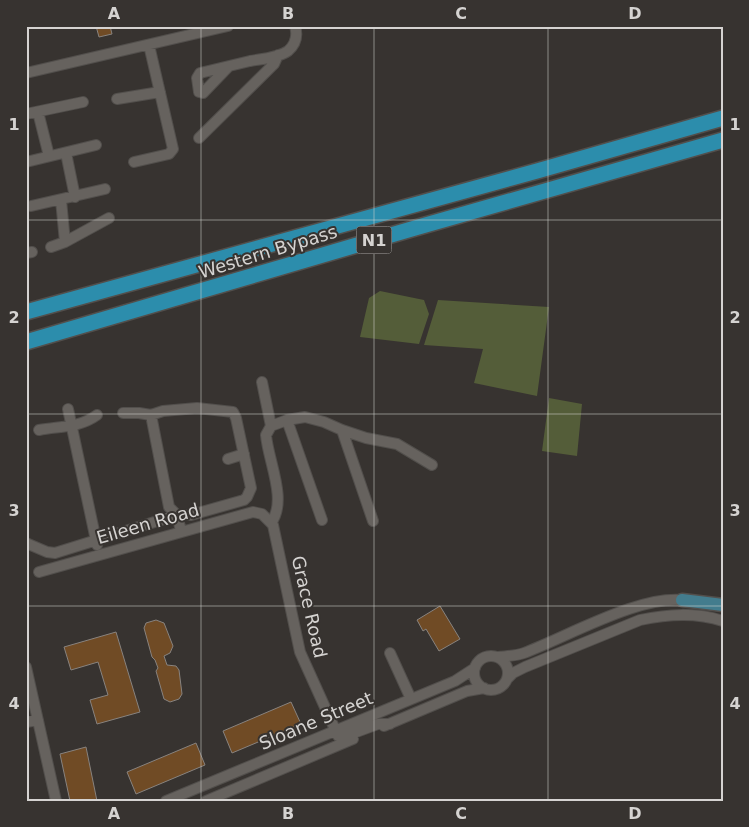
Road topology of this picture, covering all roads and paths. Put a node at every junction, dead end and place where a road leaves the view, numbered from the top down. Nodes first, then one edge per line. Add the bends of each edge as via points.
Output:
1 (228, 26) edge
2 (295, 26) edge
3 (149, 45) junction
4 (278, 55) junction
5 (228, 67) dead end
6 (26, 74) edge
7 (160, 92) junction
8 (117, 99) dead end
9 (83, 102) dead end
10 (38, 112) junction
11 (26, 114) edge
12 (723, 118) edge
13 (200, 138) dead end
14 (723, 140) edge
15 (96, 145) dead end
16 (66, 153) junction
17 (49, 156) junction
18 (26, 162) edge
19 (134, 162) dead end
20 (105, 189) dead end
21 (75, 197) junction
22 (61, 200) junction
23 (31, 206) dead end
24 (109, 218) dead end
25 (66, 242) junction
26 (51, 247) dead end
27 (26, 312) edge
28 (26, 342) edge
29 (262, 382) dead end
30 (68, 409) dead end
31 (123, 413) dead end
32 (97, 415) dead end
33 (151, 415) junction
34 (287, 420) junction
35 (72, 426) junction
36 (271, 426) junction
37 (40, 430) dead end
38 (342, 430) junction
39 (244, 454) junction
40 (228, 459) dead end
41 (432, 465) dead end
42 (177, 515) junction
43 (268, 520) junction
44 (322, 520) dead end
45 (373, 521) dead end
46 (182, 531) junction
47 (96, 540) junction
48 (26, 543) edge
49 (99, 555) junction
50 (39, 572) dead end
51 (682, 600) junction
52 (723, 605) edge
53 (723, 610) edge
54 (723, 621) edge
55 (390, 653) dead end
56 (498, 657) junction
57 (26, 667) edge
58 (475, 668) junction
59 (507, 679) junction
60 (443, 686) junction
61 (484, 688) junction
62 (454, 697) junction
63 (410, 699) junction
64 (434, 705) junction
65 (30, 707) edge
66 (38, 720) junction
67 (26, 722) edge
68 (390, 724) junction
69 (335, 731) junction
70 (56, 801) edge
71 (166, 801) edge
72 (206, 801) edge

1 - 3 street
2 - 4 street via 296,40 288,50
3 - 6 street
3 - 7 street
4 - 5 street
4 - 13 street via 274,64
7 - 8 street
7 - 19 street via 172,152
9 - 10 street
10 - 11 street
10 - 17 street
12 - 27 highway, Western Bypass / N1
14 - 28 highway, Western Bypass / N1
15 - 16 street
16 - 17 street
16 - 21 street
17 - 18 street
20 - 21 street
21 - 22 street
22 - 23 street
22 - 25 street
24 - 25 street
25 - 26 street
29 - 36 street
30 - 35 street
31 - 33 street
32 - 35 street
33 - 39 street via 197,408 233,412
33 - 42 street via 169,507
34 - 36 street
34 - 38 street via 305,417
34 - 44 street
35 - 37 street
35 - 47 street
36 - 43 street via 266,437 278,509 276,515
38 - 41 street via 401,446
38 - 45 street
39 - 40 street
39 - 42 street via 251,488 244,500 191,515
42 - 46 street
42 - 47 street
43 - 46 street, Eileen Road via 253,512
43 - 69 street, Grace Road via 273,525 300,652
46 - 49 street, Eileen Road
47 - 48 street via 55,553
47 - 49 street
49 - 50 street, Eileen Road
51 - 52 main road
51 - 53 street
51 - 56 street via 639,606 523,653
54 - 59 street via 685,614 640,620 513,673
55 - 63 street
56 - 58 street via 486,657
56 - 59 street via 508,669
57 - 65 street
58 - 60 street, Sloane Street
58 - 61 street via 474,678
59 - 61 street via 498,689
60 - 62 street
60 - 63 street, Sloane Street
61 - 62 street, Sloane Street
62 - 64 street, Sloane Street
63 - 64 street via 416,704
63 - 69 street, Sloane Street
64 - 68 street, Sloane Street
65 - 66 street
66 - 67 street
66 - 70 street
68 - 69 street via 378,724 340,737
68 - 72 street, Sloane Street
69 - 71 street, Sloane Street

